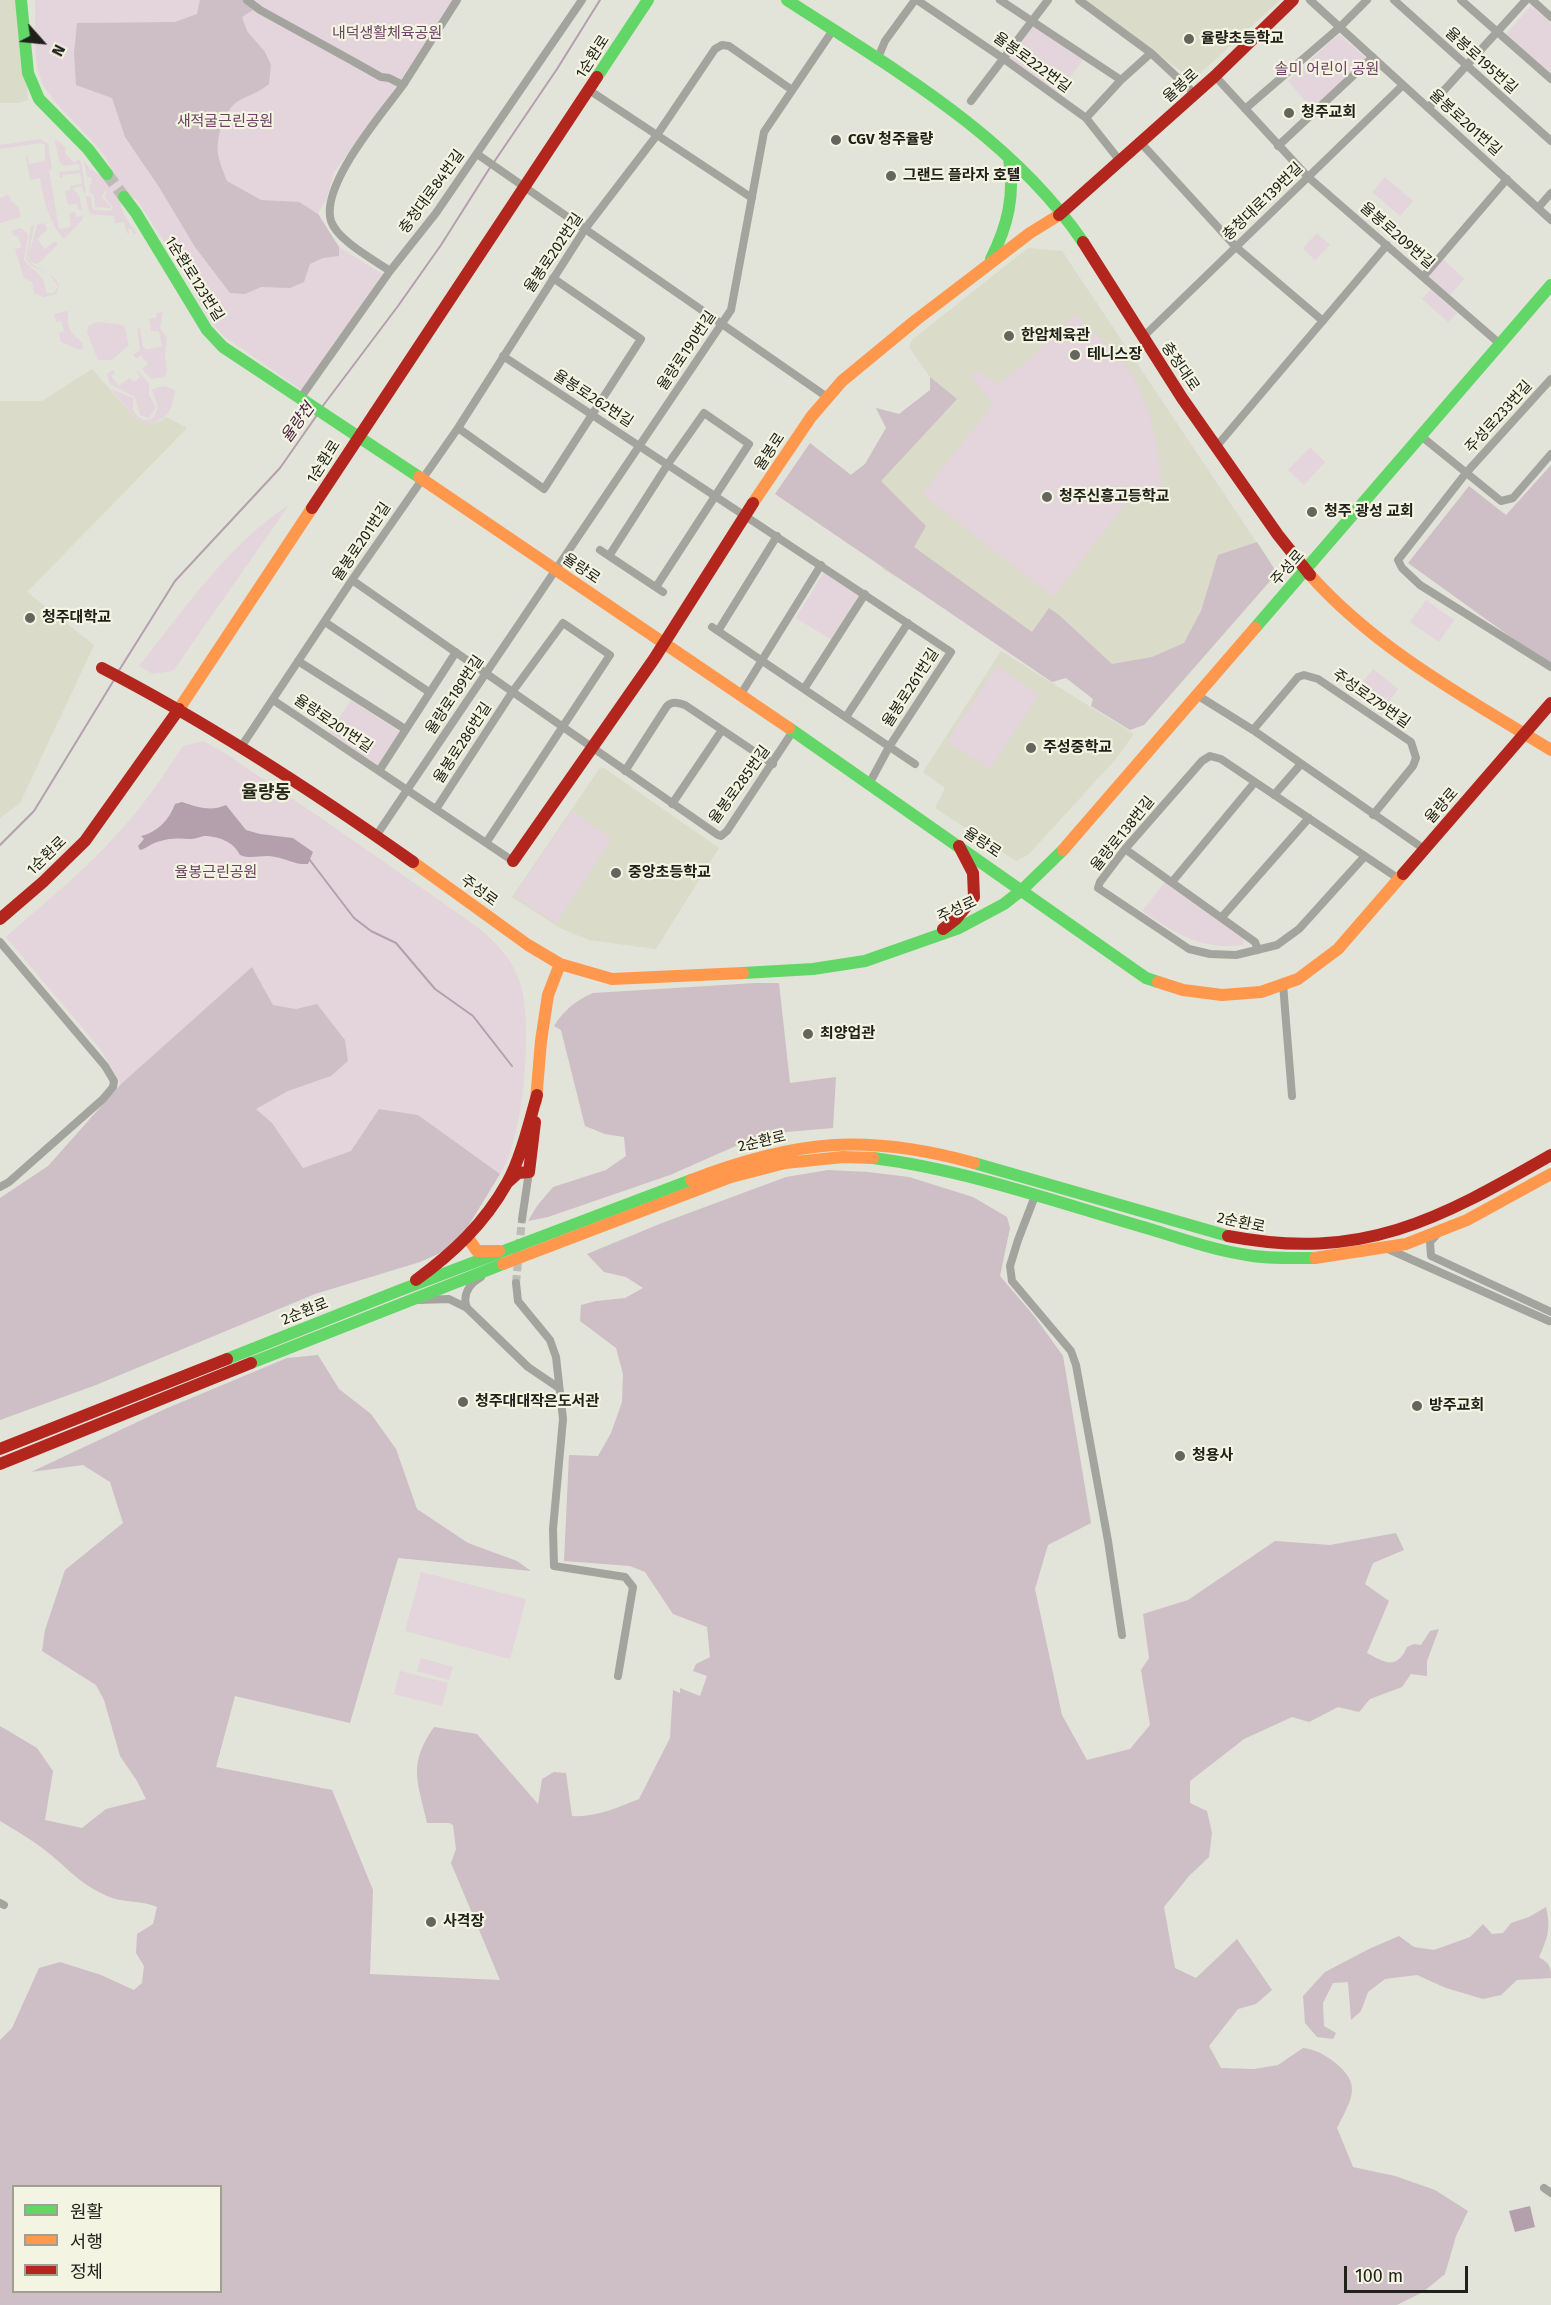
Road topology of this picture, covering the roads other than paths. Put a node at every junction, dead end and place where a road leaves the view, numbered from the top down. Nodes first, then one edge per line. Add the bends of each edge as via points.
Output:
1 (21, 0) edge
2 (246, 0) edge
3 (458, 0) edge
4 (582, 0) edge
5 (648, 0) edge
6 (787, 0) edge
7 (916, 0) edge
8 (1000, 0) edge
9 (1048, 0) edge
10 (1079, 0) edge
11 (1293, 0) edge
12 (1310, 0) edge
13 (1366, 0) edge
14 (1394, 0) edge
15 (1461, 0) edge
16 (1526, 0) edge
17 (1532, 0) edge
18 (1551, 17) edge
19 (1032, 22) junction
20 (1340, 27) junction
21 (833, 30) junction
22 (1497, 32) junction
23 (1151, 53) junction
24 (1373, 57) junction
25 (1004, 59) junction
26 (878, 60) junction
27 (1467, 66) junction
28 (1215, 76) junction
29 (1121, 80) junction
30 (1551, 80) edge
31 (403, 85) junction
32 (1403, 85) junction
33 (589, 90) junction
34 (792, 90) junction
35 (1195, 94) junction
36 (971, 101) dead end
37 (1428, 108) junction
38 (1245, 110) junction
39 (1086, 118) junction
40 (657, 135) junction
41 (1551, 141) edge
42 (1141, 143) junction
43 (1278, 146) junction
44 (477, 154) junction
45 (1009, 157) junction
46 (1120, 161) junction
47 (107, 174) tunnel mouth
48 (1308, 177) junction
49 (1507, 179) junction
50 (524, 187) junction
51 (1551, 194) edge
52 (124, 197) tunnel mouth
53 (752, 198) junction
54 (1538, 208) junction
55 (1063, 213) junction
56 (1551, 220) edge
57 (585, 229) junction
58 (1387, 245) junction
59 (1236, 247) junction
60 (988, 265) junction
61 (390, 271) junction
62 (1423, 277) junction
63 (553, 278) junction
64 (1551, 285) edge
65 (1323, 321) junction
66 (723, 325) junction
67 (1142, 338) junction
68 (1500, 344) junction
69 (503, 356) junction
70 (1550, 382) edge
71 (827, 397) junction
72 (306, 400) junction
73 (592, 414) junction
74 (345, 426) joint
75 (458, 428) junction
76 (359, 436) junction
77 (1421, 436) junction
78 (639, 445) junction
79 (1216, 447) junction
80 (1551, 454) edge
81 (668, 464) junction
82 (1466, 472) junction
83 (422, 478) junction
84 (715, 495) junction
85 (746, 515) junction
86 (777, 536) junction
87 (600, 550) dead end
88 (609, 556) junction
89 (821, 566) junction
90 (557, 570) junction
91 (1306, 571) junction
92 (352, 580) junction
93 (865, 594) junction
94 (325, 622) junction
95 (908, 623) junction
96 (664, 642) junction
97 (456, 652) junction
98 (298, 661) junction
99 (763, 661) junction
100 (1551, 667) edge
101 (102, 668) dead end
102 (487, 673) junction
103 (804, 689) junction
104 (513, 691) junction
105 (429, 692) junction
106 (741, 694) junction
107 (1197, 695) junction
108 (273, 700) junction
109 (1551, 703) edge
110 (179, 709) junction
111 (846, 717) junction
112 (562, 726) junction
113 (405, 729) junction
114 (722, 730) junction
115 (1253, 730) junction
116 (793, 731) junction
117 (1525, 734) junction
118 (241, 747) junction
119 (593, 747) junction
120 (889, 747) junction
121 (1551, 750) edge
122 (773, 764) junction
123 (915, 764) dead end
124 (1301, 764) junction
125 (379, 771) junction
126 (625, 771) junction
127 (1255, 782) junction
128 (869, 784) junction
129 (407, 790) junction
130 (1274, 795) junction
131 (672, 804) junction
132 (436, 809) junction
133 (1373, 815) junction
134 (1309, 818) junction
135 (376, 836) junction
136 (486, 843) junction
137 (959, 845) junction
138 (1125, 849) junction
139 (1424, 849) junction
140 (1365, 856) junction
141 (513, 861) joint
142 (1399, 879) junction
143 (1172, 882) junction
144 (1023, 889) junction
145 (1222, 917) junction
146 (0, 919) edge
147 (931, 938) junction
148 (0, 942) edge
149 (1258, 950) junction
150 (560, 964) junction
151 (1283, 984) junction
152 (537, 1095) junction
153 (1292, 1096) dead end
154 (1551, 1155) edge
155 (529, 1172) junction
156 (1551, 1174) edge
157 (508, 1182) junction
158 (0, 1186) edge
159 (1035, 1196) junction
160 (522, 1219) tunnel mouth
161 (1440, 1232) junction
162 (468, 1238) junction
163 (1384, 1248) junction
164 (507, 1251) junction
165 (495, 1268) junction
166 (516, 1283) tunnel mouth
167 (398, 1291) junction
168 (409, 1300) junction
169 (467, 1308) junction
170 (1550, 1317) edge
171 (559, 1388) junction
172 (0, 1449) edge
173 (0, 1464) edge
174 (1122, 1635) dead end
175 (618, 1676) dead end

1 - 47 street via 28,73 39,99
2 - 31 street via 349,60
3 - 31 street
4 - 44 street, 충청대로84번길
5 - 33 street, 1순환로
6 - 21 street, 충청대로
7 - 25 street, 율봉로222번길
7 - 26 street via 885,40
8 - 19 street
9 - 19 street
10 - 23 street
11 - 28 street, 율봉로
12 - 20 street, 율봉로201번길
13 - 20 street
14 - 27 street, 율봉로195번길
15 - 22 street
16 - 22 street
17 - 18 street
19 - 25 street
19 - 29 street
20 - 24 street, 율봉로201번길
20 - 38 street
21 - 26 street, 충청대로
21 - 34 street, 율량로190번길
22 - 27 street
22 - 30 street
23 - 29 street
23 - 35 street
24 - 32 street, 율봉로201번길
24 - 43 street
25 - 36 street
25 - 39 street, 율봉로222번길
26 - 45 street, 충청대로
27 - 37 street
27 - 41 street, 율봉로195번길
28 - 35 street, 율봉로
28 - 38 street, 율봉로209번길
29 - 39 street
31 - 61 street via 341,172 331,201 331,221 342,238
32 - 37 street, 율봉로201번길
32 - 48 street, 충청대로139번길
33 - 40 street
33 - 50 street, 1순환로
34 - 40 street, 율봉로202번길 via 722,45
34 - 53 street, 율량로190번길 via 764,132
35 - 42 street, 율봉로
37 - 49 street, 율봉로201번길
38 - 43 street, 율봉로209번길
39 - 46 street, 율봉로222번길
40 - 53 street
40 - 57 street, 율봉로202번길
42 - 46 street, 율봉로
42 - 59 street
43 - 48 street, 율봉로209번길
44 - 50 street
44 - 61 street, 충청대로84번길
45 - 55 street, 충청대로
45 - 60 street via 1013,201
46 - 55 street, 율봉로
48 - 58 street, 율봉로209번길
48 - 59 street, 충청대로139번길
49 - 54 street, 율봉로201번길
49 - 62 street
50 - 57 street
50 - 76 street, 1순환로
51 - 54 street
52 - 72 street, 1순환로123번길 via 207,330 223,347
53 - 66 street, 율량로190번길 via 731,310
54 - 56 street, 율봉로201번길
55 - 60 street, 율봉로 via 1030,232
55 - 67 street, 충청대로
57 - 63 street, 율봉로202번길
57 - 66 street
58 - 62 street, 율봉로209번길
58 - 65 street
59 - 65 street
59 - 67 street, 충청대로139번길
60 - 71 street, 율봉로
61 - 72 street, 충청대로84번길
62 - 68 street, 율봉로209번길
63 - 69 street, 율봉로202번길
63 - 73 street via 641,339
64 - 68 street, 주성로
65 - 79 street
66 - 71 street
66 - 78 street, 율량로190번길
67 - 79 street, 충청대로
68 - 77 street, 주성로
69 - 73 street, 율봉로262번길
69 - 75 street, 율봉로202번길
70 - 82 street, 주성로233번길
71 - 85 street, 율봉로
72 - 74 street, 1순환로123번길
73 - 75 street via 544,489
73 - 78 street, 율봉로262번길
74 - 76 street, 율량로
75 - 83 street, 율봉로202번길
76 - 83 street, 율량로
76 - 110 street, 1순환로
77 - 82 street
77 - 91 street, 주성로
78 - 81 street, 율봉로262번길
78 - 90 street, 율량로190번길
79 - 91 street, 충청대로
80 - 82 street via 1513,498 1501,501
81 - 84 street, 율봉로262번길
81 - 84 street via 704,413 749,444
81 - 88 street
82 - 100 street, 주성로233번길 via 1398,560 1420,585
83 - 90 street, 율량로
83 - 92 street, 율봉로201번길
84 - 85 street, 율봉로262번길
84 - 88 street via 660,590
85 - 86 street, 율봉로261번길
85 - 96 street, 율봉로
86 - 89 street, 율봉로261번길
86 - 99 street via 715,629
87 - 88 street
89 - 93 street, 율봉로261번길
89 - 99 street
90 - 96 street, 율량로
90 - 102 street, 율량로189번길
91 - 107 street, 주성로
91 - 117 street, 충청대로 via 1380,640
92 - 94 street, 율봉로201번길
92 - 97 street
93 - 95 street, 율봉로261번길
93 - 103 street
94 - 98 street, 율봉로201번길
94 - 105 street
95 - 111 street
95 - 120 street, 율봉로261번길 via 951,652
96 - 106 street, 율량로
96 - 119 street, 율봉로
97 - 102 street
97 - 105 street
98 - 108 street, 율봉로201번길
98 - 113 street
99 - 103 street
99 - 106 street
101 - 110 street, 주성로
102 - 104 street
102 - 129 street, 율량로189번길
103 - 111 street
104 - 112 street
104 - 112 street, 율봉로286번길 via 563,623 610,655
104 - 132 street, 율봉로286번길
105 - 113 street
106 - 116 street, 율량로
107 - 115 street
107 - 144 street, 주성로 via 1062,851
108 - 118 street, 율봉로201번길
108 - 125 street, 율량로201번길
109 - 117 street, 율량로
110 - 118 street, 주성로
110 - 146 street, 1순환로 via 85,841
111 - 120 street
112 - 119 street
112 - 136 street
113 - 125 street
114 - 122 street
114 - 126 street via 685,705 671,703
114 - 131 street
115 - 124 street
115 - 133 street, 주성로279번길 via 1298,677 1304,675 1318,679 1411,742 1416,758 1413,766
116 - 122 street, 율봉로285번길
116 - 128 street, 율량로
117 - 121 street, 충청대로
117 - 139 street, 율량로
118 - 135 street, 주성로
119 - 126 street, 율봉로285번길
119 - 141 street, 율봉로
120 - 123 street
120 - 128 street, 율봉로261번길
122 - 131 street, 율봉로285번길 via 721,836
124 - 130 street
124 - 133 street
125 - 129 street, 율량로201번길
126 - 131 street, 율봉로285번길
127 - 130 street, 율량로138번길
127 - 138 street, 율량로138번길 via 1210,756
127 - 143 street
128 - 137 street, 율량로
129 - 132 street, 율량로201번길
129 - 135 street, 율량로189번길
130 - 134 street, 율량로138번길
132 - 136 street, 율량로201번길
133 - 139 street
134 - 140 street, 율량로138번길
134 - 145 street
135 - 150 street, 주성로
136 - 141 street, 율량로201번길
137 - 144 street, 율량로
137 - 147 street via 974,873 974,897 956,919
138 - 143 street
138 - 149 street, 율량로138번길 via 1100,882 1098,888 1103,893 1189,949 1236,955
139 - 142 street, 율량로
140 - 142 street, 율량로138번길
140 - 149 street, 율량로138번길 via 1299,929 1277,945
142 - 151 street, 율량로 via 1338,949 1299,979
143 - 145 street
144 - 147 street, 주성로 via 959,928
144 - 151 street, 율량로 via 1146,978 1162,984 1190,992 1230,996 1267,991
145 - 149 street via 1255,942
147 - 150 street, 주성로 via 866,961 813,969 612,979
148 - 158 street via 84,1039 114,1081 111,1092
150 - 152 street via 548,995
151 - 153 street
152 - 155 street
152 - 157 street
154 - 164 street, 2순환로 via 1441,1216 1401,1230 1357,1240 1272,1244 1206,1231 962,1160 881,1145 820,1146 738,1161
155 - 157 street via 518,1173
155 - 160 street
156 - 161 street, 2순환로
157 - 162 street
159 - 163 street, 2순환로 via 1246,1255 1317,1258
159 - 165 street, 2순환로 via 906,1162 866,1157 814,1158 730,1177
159 - 174 street via 1010,1266 1012,1281 1071,1351 1076,1365
161 - 163 street, 2순환로
161 - 170 street via 1430,1242 1431,1256
162 - 164 street via 477,1251
162 - 167 street
163 - 170 street
164 - 167 street, 2순환로
165 - 168 street, 2순환로
165 - 169 street via 474,1281 467,1291
166 - 171 street via 518,1300 550,1340
167 - 172 street, 2순환로
168 - 169 street via 449,1299
168 - 173 street, 2순환로
169 - 171 street via 528,1367
171 - 175 street via 563,1419 553,1529 554,1566 625,1577 633,1587

